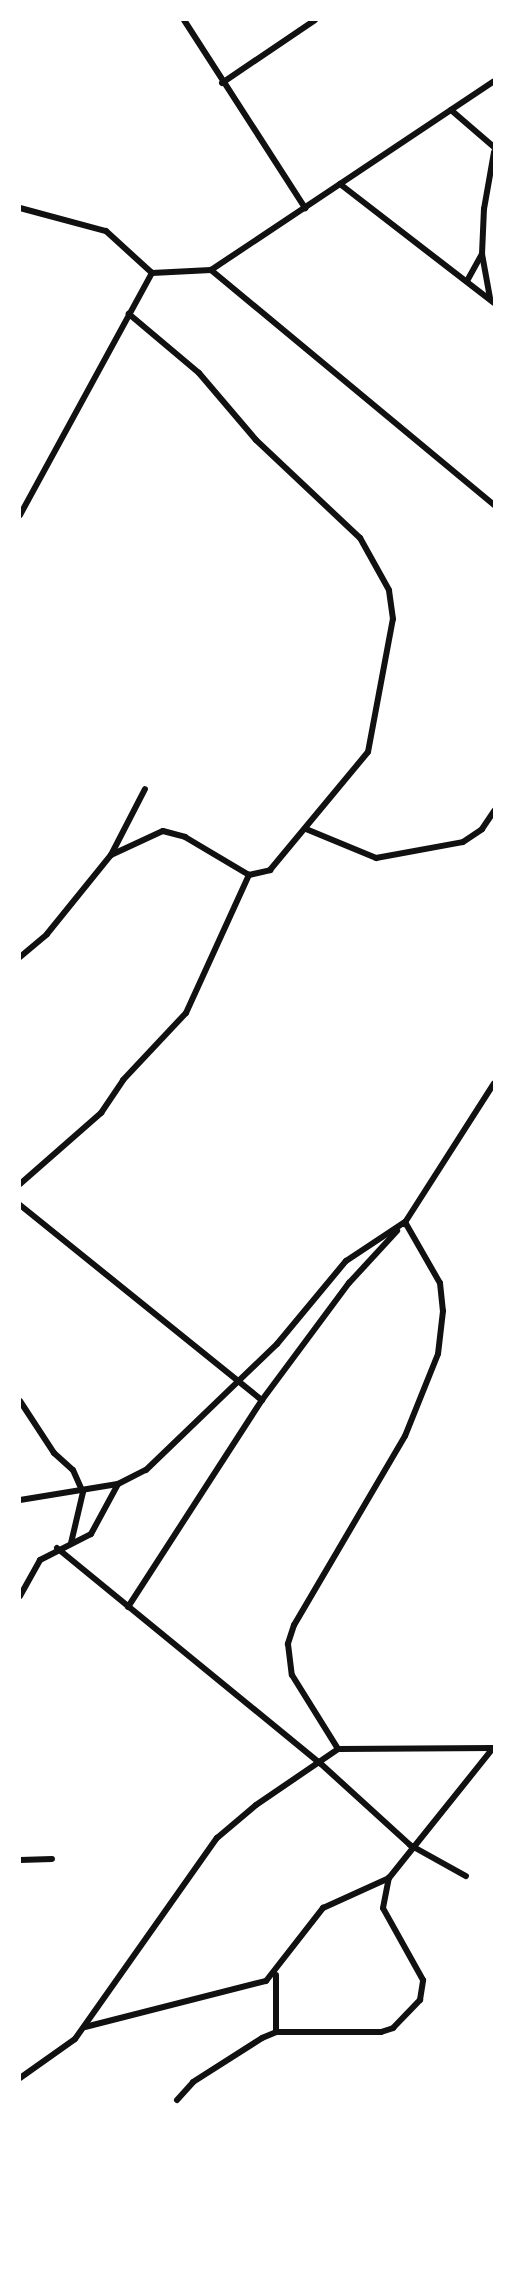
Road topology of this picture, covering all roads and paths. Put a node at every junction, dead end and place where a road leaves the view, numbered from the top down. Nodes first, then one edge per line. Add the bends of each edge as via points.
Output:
1 (184, 20) edge
2 (315, 20) edge
3 (189, 23) edge
4 (495, 81) edge
5 (222, 83) junction
6 (451, 110) junction
7 (495, 147) edge
8 (495, 152) edge
9 (340, 184) junction
10 (20, 208) edge
11 (304, 208) junction
12 (482, 254) junction
13 (211, 270) junction
14 (152, 273) junction
15 (467, 281) junction
16 (492, 301) edge
17 (129, 314) junction
18 (495, 505) edge
19 (20, 515) edge
20 (145, 789) dead end
21 (495, 811) edge
22 (306, 829) junction
23 (111, 855) junction
24 (249, 875) junction
25 (20, 957) edge
26 (495, 1083) edge
27 (20, 1184) edge
28 (20, 1205) edge
29 (405, 1222) junction
30 (240, 1383) junction
31 (262, 1400) junction
32 (20, 1401) edge
33 (118, 1484) junction
34 (83, 1492) junction
35 (20, 1500) edge
36 (71, 1543) junction
37 (57, 1548) junction
38 (20, 1596) edge
39 (129, 1606) junction
40 (494, 1748) edge
41 (338, 1749) junction
42 (320, 1763) junction
43 (410, 1845) junction
44 (20, 1860) edge
45 (52, 1860) dead end
46 (466, 1876) dead end
47 (389, 1878) junction
48 (276, 1975) junction
49 (84, 2027) junction
50 (276, 2032) junction
51 (20, 2078) edge
52 (177, 2100) dead end

1 - 3 street
2 - 5 street
3 - 5 street
4 - 6 street
5 - 11 street
6 - 7 street
6 - 9 street
8 - 12 street
9 - 11 street
9 - 15 street
10 - 14 street via 106,231
11 - 13 street
12 - 15 street
12 - 16 street
13 - 14 street
13 - 18 street
14 - 17 street
15 - 16 street
17 - 19 street
17 - 22 street via 199,373 256,440 360,538 389,590 393,619 368,752
20 - 23 street
21 - 22 street via 463,842 376,858
22 - 24 street via 270,870
23 - 24 street via 163,831 185,837
23 - 25 street via 47,934
24 - 27 street via 186,1013 123,1080 101,1113
26 - 29 street
28 - 30 street
29 - 30 street via 346,1261
29 - 31 street via 349,1283
29 - 41 street via 440,1283 443,1311 438,1354 405,1436 294,1625 288,1644 292,1675
30 - 31 street
30 - 33 street via 146,1470
31 - 39 street
32 - 34 street via 54,1453 73,1470
33 - 34 street
33 - 36 street via 102,1520 91,1534
34 - 35 street
34 - 36 street
36 - 37 street
37 - 38 street via 33,1568
37 - 39 street
39 - 42 street
40 - 41 street
40 - 43 street
41 - 42 street
42 - 43 street
42 - 49 street via 217,1838
43 - 46 street
43 - 47 street
44 - 45 street
47 - 48 street via 324,1908
47 - 50 street via 383,1908 423,1980 420,2000 393,2028 381,2032
48 - 49 street
48 - 50 street
49 - 51 street
50 - 52 street via 215,2066

